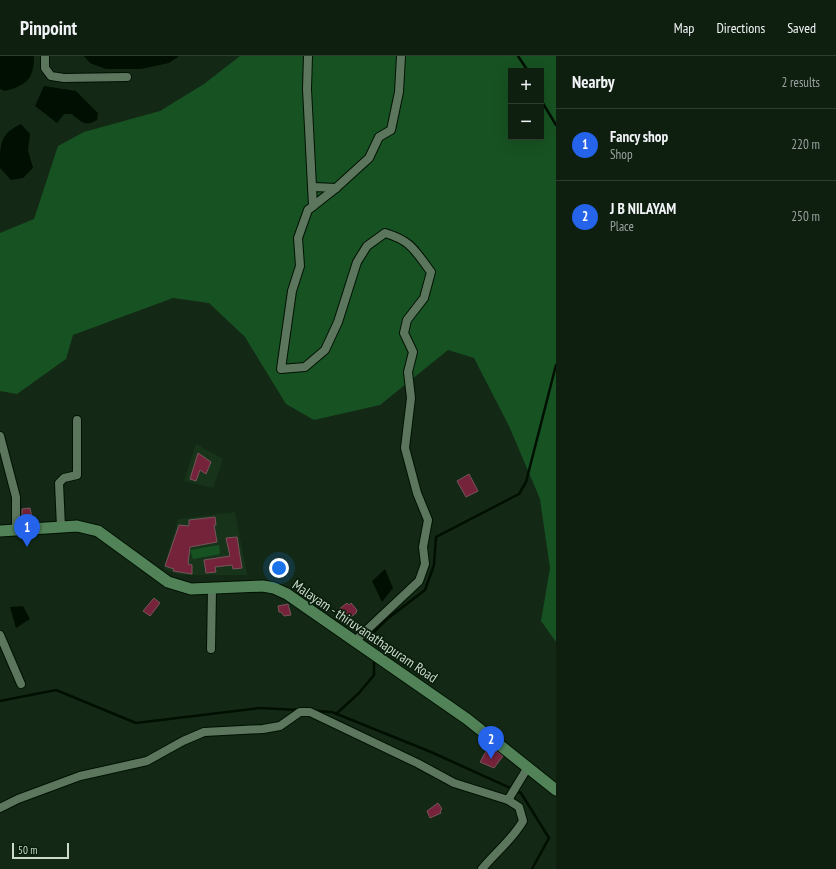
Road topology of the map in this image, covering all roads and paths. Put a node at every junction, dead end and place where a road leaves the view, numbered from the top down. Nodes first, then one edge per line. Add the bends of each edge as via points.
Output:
1 (45, 56) edge
2 (308, 56) edge
3 (400, 56) edge
4 (127, 77) dead end
5 (312, 187) junction
6 (336, 188) junction
7 (313, 206) junction
8 (77, 420) dead end
9 (0, 436) edge
10 (61, 527) junction
11 (16, 530) junction
12 (0, 531) edge
13 (212, 589) junction
14 (0, 635) edge
15 (354, 642) junction
16 (212, 649) dead end
17 (21, 684) dead end
18 (528, 767) junction
19 (556, 790) edge
20 (510, 797) junction
21 (0, 808) edge
22 (482, 869) edge

1 - 4 street via 45,68 51,76
2 - 5 street via 307,89
3 - 6 street via 399,92 391,130 379,137 369,158
5 - 6 street
5 - 7 street
6 - 7 street
7 - 15 street via 308,210 298,238 300,266 292,291 281,369 305,367 325,350 338,322 356,262 367,246 385,233 400,237 410,244 431,272 424,298 407,320 404,333 413,352 408,372 411,398 405,448 416,493 428,520 423,547 426,564 419,581
8 - 10 street via 77,476 64,478 59,483
9 - 11 street via 16,496
10 - 11 main road, Malayam - thiruvanathapuram Road
10 - 13 main road, Malayam - thiruvanathapuram Road via 77,526 98,531 168,582 191,589
11 - 12 main road, Malayam - thiruvanathapuram Road
13 - 15 main road, Malayam - thiruvanathapuram Road via 263,586 274,588 287,594
13 - 16 street
14 - 17 street
15 - 18 main road, Malayam - thiruvanathapuram Road via 467,719
18 - 19 main road, Malayam - thiruvanathapuram Road
18 - 20 street
20 - 21 street via 454,783 310,712 300,712 280,726 263,730 204,732 147,761 80,776
20 - 22 street via 519,807 523,821 514,836

